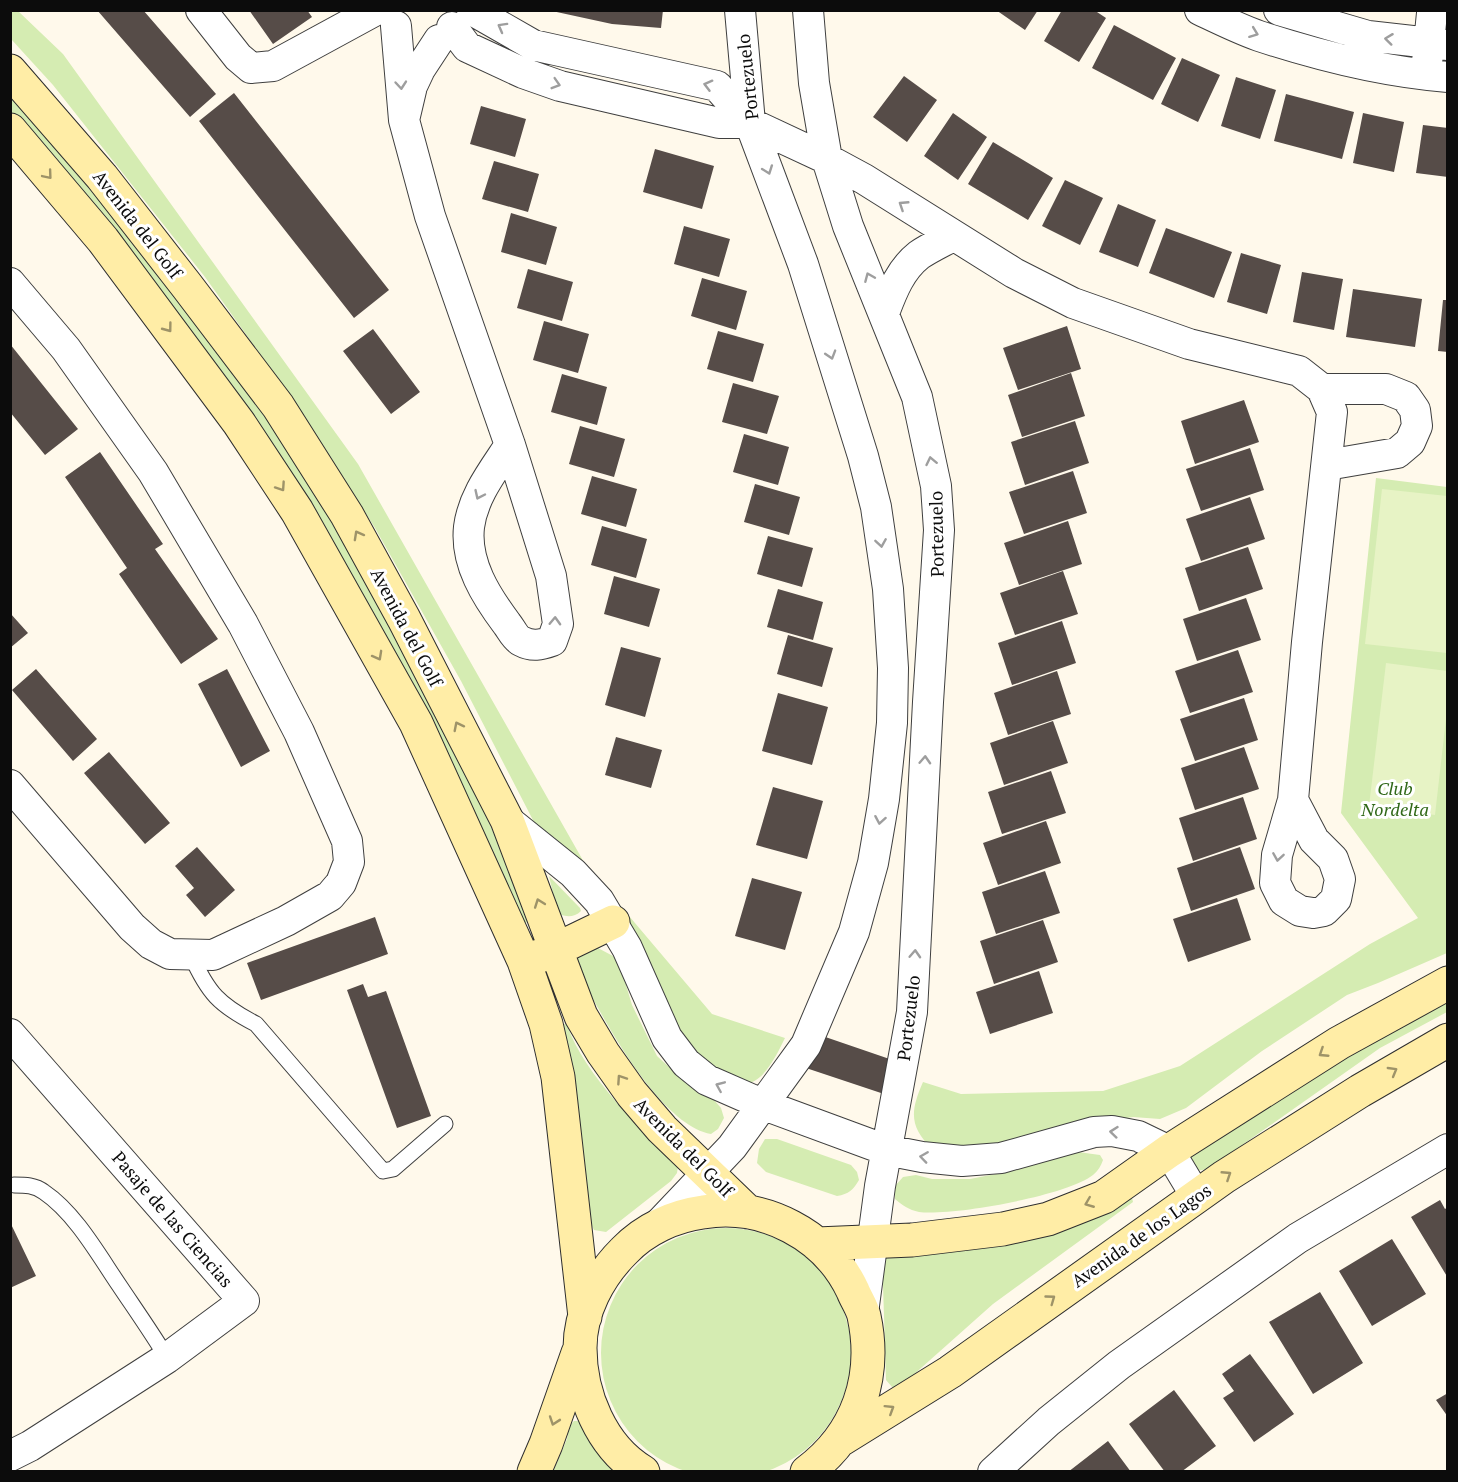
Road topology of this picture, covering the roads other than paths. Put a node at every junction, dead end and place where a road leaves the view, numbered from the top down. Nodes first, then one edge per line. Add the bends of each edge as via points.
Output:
1 (201, 10) edge
2 (740, 10) edge
3 (808, 10) edge
4 (1200, 10) edge
5 (1279, 10) edge
6 (1431, 13) edge
7 (385, 16) edge
8 (455, 22) edge
9 (1438, 44) edge
10 (533, 45) junction
11 (640, 69) junction
12 (10, 71) edge
13 (523, 73) junction
14 (1437, 76) edge
15 (632, 101) junction
16 (404, 120) junction
17 (750, 123) junction
18 (10, 130) edge
19 (827, 159) junction
20 (953, 236) junction
21 (10, 283) edge
22 (884, 313) junction
23 (1322, 389) junction
24 (510, 446) junction
25 (1327, 465) junction
26 (10, 785) edge
27 (1293, 800) dead end
28 (507, 820) junction
29 (613, 922) junction
30 (555, 950) junction
31 (191, 955) junction
32 (524, 961) junction
33 (1448, 983) edge
34 (10, 1034) edge
35 (1448, 1040) edge
36 (764, 1105) junction
37 (445, 1124) dead end
38 (1448, 1149) edge
39 (886, 1150) junction
40 (1169, 1151) junction
41 (708, 1173) junction
42 (14, 1185) dead end
43 (1196, 1196) junction
44 (748, 1212) junction
45 (658, 1226) junction
46 (873, 1242) junction
47 (818, 1244) junction
48 (863, 1313) junction
49 (582, 1331) junction
50 (167, 1358) junction
51 (840, 1440) junction
52 (10, 1456) edge
53 (534, 1472) edge
54 (643, 1472) edge
55 (807, 1472) edge
56 (993, 1472) edge

1 - 7 street via 251,68 273,66
2 - 17 street, Portezuelo
3 - 19 street, Portezuelo via 814,83
4 -> 14 street via 1258,35 1333,58
9 -> 5 street via 1368,36
6 - 9 street
7 - 8 street via 418,39
7 -> 16 street
10 -> 8 street
8 - 13 street via 466,47
8 - 16 street via 420,69
9 - 14 street
10 - 11 street
10 - 13 street
11 - 15 street
17 -> 11 street via 717,86
28 -> 12 street, Avenida del Golf via 353,525 278,406 102,177
13 -> 15 street via 560,86
15 - 17 street via 719,123
16 - 24 street via 430,216
17 - 19 street
17 -> 36 street, Portezuelo via 802,264 876,507 888,589 893,668 884,799 873,863 854,932 806,1045
18 -> 32 street, Avenida del Golf via 103,240 239,423 297,511 416,723
20 -> 19 street
22 -> 19 street, Portezuelo via 848,226
20 - 22 street via 912,262 892,290
20 - 23 street via 1073,303 1189,344 1299,371
21 - 31 street via 66,349 153,472 243,624 299,732 347,841 349,862 330,896 213,955
39 -> 22 street, Portezuelo via 912,1012 939,530 936,486 917,397
23 - 25 street via 1332,412
23 - 25 street via 1386,388 1406,397 1415,411 1417,426 1410,442 1397,453
24 -> 24 street via 477,497 469,528 471,555 492,605 520,641 538,646 552,641 558,624 551,576
25 - 27 street
26 - 31 street via 138,932 170,954
28 - 29 street via 573,873
30 -> 28 street, Avenida del Golf
29 - 30 street
36 -> 29 street via 706,1080 686,1063 667,1038
30 - 32 street
41 -> 30 street, Avenida del Golf via 662,1129 603,1053 582,1016
31 - 37 lane via 213,996 256,1024 383,1171 393,1169
32 - 49 street, Avenida del Golf via 546,1024 558,1077
33 -> 40 street via 1338,1043
34 - 50 street, Pasaje de las Ciencias via 244,1301
43 -> 35 street, Avenida de los Lagos
36 - 39 street
36 - 41 street, Portezuelo
38 - 56 street via 1279,1251 1119,1365
40 -> 39 street via 1138,1136 1112,1131 1094,1132 992,1159 962,1161
39 - 46 street, Portezuelo
40 - 43 street
40 -> 46 street via 1104,1197 1047,1219 1003,1229
41 - 44 street, Avenida del Golf
41 - 45 street, Portezuelo
42 - 50 lane via 30,1185 44,1192 64,1210 92,1244
51 -> 43 street, Avenida de los Lagos via 950,1372
44 - 45 street via 717,1209 687,1214
44 - 47 street via 785,1223
45 - 49 street via 633,1242 612,1263 595,1288
46 - 47 street
46 - 48 street, Portezuelo
47 - 48 street via 845,1275
48 - 51 street via 869,1357 861,1401
49 -> 53 street
49 - 54 street, Avenida del Golf via 583,1380 593,1413 611,1443
50 - 52 street, Pasaje de las Ciencias
51 - 55 street

